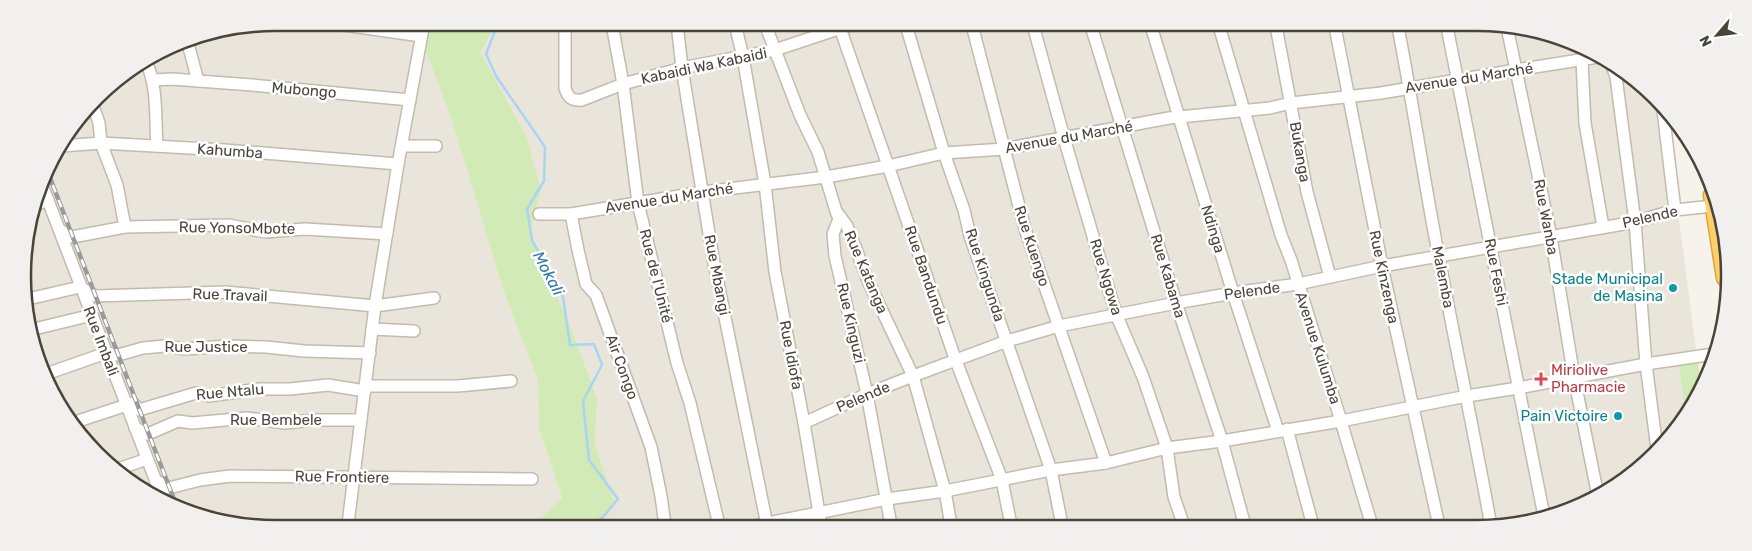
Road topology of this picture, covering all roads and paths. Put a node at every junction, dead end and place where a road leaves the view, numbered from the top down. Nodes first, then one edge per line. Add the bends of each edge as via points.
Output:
1 (386, 31) edge
2 (422, 31) edge
3 (565, 31) edge
4 (613, 31) edge
5 (678, 31) edge
6 (736, 31) edge
7 (768, 31) edge
8 (829, 31) edge
9 (845, 31) edge
10 (908, 31) edge
11 (974, 31) edge
12 (1034, 31) edge
13 (1094, 31) edge
14 (1154, 31) edge
15 (1220, 31) edge
16 (1277, 31) edge
17 (1336, 31) edge
18 (1399, 31) edge
19 (1448, 31) edge
20 (1508, 33) edge
21 (421, 36) junction
22 (189, 47) edge
23 (775, 50) junction
24 (743, 57) junction
25 (1584, 57) edge
26 (148, 67) edge
27 (682, 68) junction
28 (1516, 70) junction
29 (1615, 74) edge
30 (1458, 79) junction
31 (152, 80) junction
32 (198, 81) junction
33 (622, 84) junction
34 (1410, 87) junction
35 (1349, 97) junction
36 (410, 100) junction
37 (1291, 103) junction
38 (95, 111) edge
39 (1244, 111) junction
40 (1180, 118) junction
41 (1664, 119) edge
42 (1123, 128) junction
43 (1064, 138) junction
44 (101, 143) junction
45 (69, 145) edge
46 (158, 146) junction
47 (402, 146) junction
48 (436, 146) dead end
49 (1004, 149) junction
50 (944, 154) junction
51 (398, 164) junction
52 (888, 166) junction
53 (826, 177) junction
54 (765, 184) junction
55 (703, 192) junction
56 (45, 194) edge
57 (48, 200) junction
58 (43, 202) edge
59 (1709, 202) edge
60 (638, 203) junction
61 (1675, 210) junction
62 (836, 211) junction
63 (539, 214) dead end
64 (571, 214) junction
65 (1634, 222) junction
66 (1603, 227) junction
67 (126, 228) junction
68 (60, 230) junction
69 (387, 234) junction
70 (1551, 237) junction
71 (1491, 247) junction
72 (1438, 256) junction
73 (1382, 266) junction
74 (1330, 277) junction
75 (1298, 284) junction
76 (80, 287) junction
77 (1233, 293) junction
78 (32, 298) edge
79 (434, 298) dead end
80 (1176, 303) junction
81 (375, 306) junction
82 (1116, 314) junction
83 (92, 315) junction
84 (1059, 326) junction
85 (37, 328) edge
86 (372, 329) junction
87 (414, 332) dead end
88 (1007, 341) junction
89 (106, 353) junction
90 (370, 353) junction
91 (1708, 355) edge
92 (956, 361) junction
93 (1646, 364) junction
94 (51, 372) edge
95 (913, 376) junction
96 (1574, 378) junction
97 (511, 381) dead end
98 (366, 388) junction
99 (1518, 388) junction
100 (867, 394) junction
101 (1467, 396) junction
102 (126, 405) junction
103 (1412, 407) junction
104 (361, 420) junction
105 (79, 421) edge
106 (1341, 421) junction
107 (804, 423) junction
108 (135, 428) junction
109 (1282, 430) junction
110 (1222, 441) junction
111 (1656, 441) edge
112 (1167, 448) junction
113 (146, 459) junction
114 (1106, 463) junction
115 (123, 466) edge
116 (1051, 470) junction
117 (354, 476) junction
118 (532, 479) dead end
119 (155, 480) junction
120 (1002, 480) junction
121 (1596, 488) edge
122 (159, 491) edge
123 (945, 491) junction
124 (887, 499) junction
125 (1543, 510) edge
126 (820, 519) edge
127 (1490, 519) edge
128 (348, 520) edge
129 (664, 520) edge
130 (718, 520) edge
131 (763, 520) edge
132 (890, 520) edge
133 (950, 520) edge
134 (1010, 520) edge
135 (1061, 520) edge
136 (1182, 520) edge
137 (1243, 520) edge
138 (1311, 520) edge
139 (1370, 520) edge
140 (1438, 520) edge

1 - 21 street
2 - 21 street
3 - 33 street, Kabaidi Wa Kabaidi via 566,88 571,99 582,100
4 - 33 street, Rue de l'Unité
5 - 27 street, Rue Mbangi
6 - 24 street, Rue Idiofa
7 - 23 street, Rue Katanga
8 - 23 street, Kabaidi Wa Kabaidi
9 - 52 street, Rue Bandundu
10 - 50 street, Rue Kingunda
11 - 49 street, Rue Kuengo
12 - 43 street, Rue Ngowa
13 - 42 street, Rue Kabama
14 - 40 street, Ndinga
15 - 39 street, Avenue Kulumba
16 - 37 street, Bukanga
17 - 35 street, Rue Kinzenga
18 - 34 street, Malemba
19 - 30 street, Rue Feshi
20 - 28 street, Rue Wanba
21 - 36 street
22 - 32 street
23 - 24 street, Kabaidi Wa Kabaidi
23 - 53 street, Rue Katanga
24 - 27 street, Kabaidi Wa Kabaidi
24 - 54 street, Rue Idiofa
25 - 28 street, Avenue du Marché
25 - 66 street via 1585,123
26 - 31 street
27 - 33 street, Kabaidi Wa Kabaidi
27 - 55 street, Rue Mbangi
28 - 30 street, Avenue du Marché
28 - 70 street, Rue Wanba
29 - 65 street
30 - 34 street, Avenue du Marché
30 - 71 street, Rue Feshi
31 - 32 street, Mubongo
31 - 46 street
32 - 36 street, Mubongo
33 - 60 street, Rue de l'Unité
34 - 35 street, Avenue du Marché
34 - 72 street, Malemba
35 - 37 street, Avenue du Marché
35 - 73 street, Rue Kinzenga
36 - 47 street
37 - 39 street, Avenue du Marché
37 - 74 street, Bukanga via 1307,192
38 - 44 street
39 - 40 street, Avenue du Marché
39 - 75 street, Avenue Kulumba
40 - 42 street, Avenue du Marché
40 - 77 street, Ndinga
41 - 61 street
42 - 43 street, Avenue du Marché
42 - 80 street, Rue Kabama
43 - 49 street, Avenue du Marché
43 - 82 street, Rue Ngowa
44 - 45 street, Kahumba
44 - 46 street, Kahumba
44 - 67 street via 116,185
46 - 51 street, Kahumba
47 - 48 street
47 - 51 street
49 - 50 street, Avenue du Marché
49 - 84 street, Rue Kuengo via 1025,229
50 - 52 street, Avenue du Marché
50 - 88 street, Rue Kingunda
51 - 69 street
52 - 53 street, Avenue du Marché
52 - 92 street, Rue Bandundu
53 - 54 street, Avenue du Marché
53 - 62 street, Rue Katanga
54 - 55 street, Avenue du Marché
54 - 107 street, Rue Idiofa via 775,272
55 - 60 street, Avenue du Marché
55 - 131 street, Rue Mbangi
56 - 57 street, Rue Imbali
57 - 58 street
57 - 68 street, Rue Imbali
59 - 61 street, Pelende
60 - 64 street, Avenue du Marché
60 - 130 street, Rue de l'Unité
61 - 65 street, Pelende
62 - 95 street, Rue Katanga via 847,226 869,283
62 - 100 street, Rue Kinguzi via 839,219 833,234 835,256
63 - 64 street, Avenue du Marché
64 - 129 street, Air Congo via 586,284 596,294 651,446
65 - 66 street, Pelende
65 - 93 street
66 - 70 street, Pelende
67 - 68 street, Rue YonsoMbote via 72,237
67 - 69 street, Rue YonsoMbote via 229,225 264,232 305,230
68 - 76 street, Rue Imbali
69 - 81 street
70 - 71 street, Pelende
70 - 96 street, Rue Wanba
71 - 72 street, Pelende
71 - 99 street, Rue Feshi
72 - 73 street, Pelende
72 - 101 street, Malemba
73 - 74 street, Pelende
73 - 103 street, Rue Kinzenga
74 - 75 street, Pelende
75 - 77 street, Pelende
75 - 106 street, Avenue Kulumba
76 - 78 street
76 - 81 street, Rue Travail via 95,296 225,292
76 - 83 street, Rue Imbali
77 - 80 street, Pelende
77 - 109 street, Ndinga
79 - 81 street, Rue Travail
80 - 82 street, Pelende
80 - 110 street, Rue Kabama
81 - 86 street
82 - 84 street, Pelende
82 - 112 street, Rue Ngowa via 1143,377
83 - 85 street
83 - 89 street, Rue Imbali
84 - 88 street, Pelende
84 - 114 street, Rue Kuengo
86 - 87 street
86 - 90 street
88 - 92 street, Pelende
88 - 116 street, Rue Kingunda
89 - 90 street, Rue Justice via 118,355 165,346 228,346
89 - 94 street, Rue Justice
89 - 102 street, Rue Imbali
90 - 98 street
91 - 93 street
92 - 95 street, Pelende
92 - 120 street, Rue Bandundu
93 - 96 street
93 - 111 street
95 - 100 street, Pelende
95 - 123 street, Rue Katanga
96 - 99 street
96 - 121 street, Rue Wanba
97 - 98 street
98 - 102 street, Rue Ntalu via 328,384 209,396 196,393 139,410 133,402
98 - 104 street
99 - 101 street
99 - 125 street, Rue Feshi
100 - 107 street, Pelende
100 - 124 street, Rue Kinguzi
101 - 103 street
101 - 127 street, Malemba
102 - 105 street, Rue Ntalu
102 - 108 street, Rue Imbali
103 - 106 street
103 - 140 street, Rue Kinzenga
104 - 108 street, Rue Bembele via 285,423 247,418 192,423 178,420 148,434
104 - 117 street
106 - 109 street
106 - 139 street, Avenue Kulumba
107 - 126 street, Rue Idiofa
108 - 113 street, Rue Imbali
109 - 110 street
109 - 138 street, Ndinga
110 - 112 street
110 - 137 street, Rue Kabama
112 - 114 street
112 - 136 street, Rue Ngowa via 1174,497
113 - 115 street
113 - 119 street, Rue Imbali
114 - 116 street
116 - 120 street
116 - 135 street, Rue Kingunda
117 - 118 street, Rue Frontiere
117 - 119 street, Rue Frontiere via 230,476 169,488
117 - 128 street
119 - 122 street, Rue Imbali
120 - 123 street
120 - 134 street, Rue Bandundu
123 - 124 street
123 - 133 street, Rue Katanga
124 - 126 street
124 - 132 street, Rue Kinguzi

